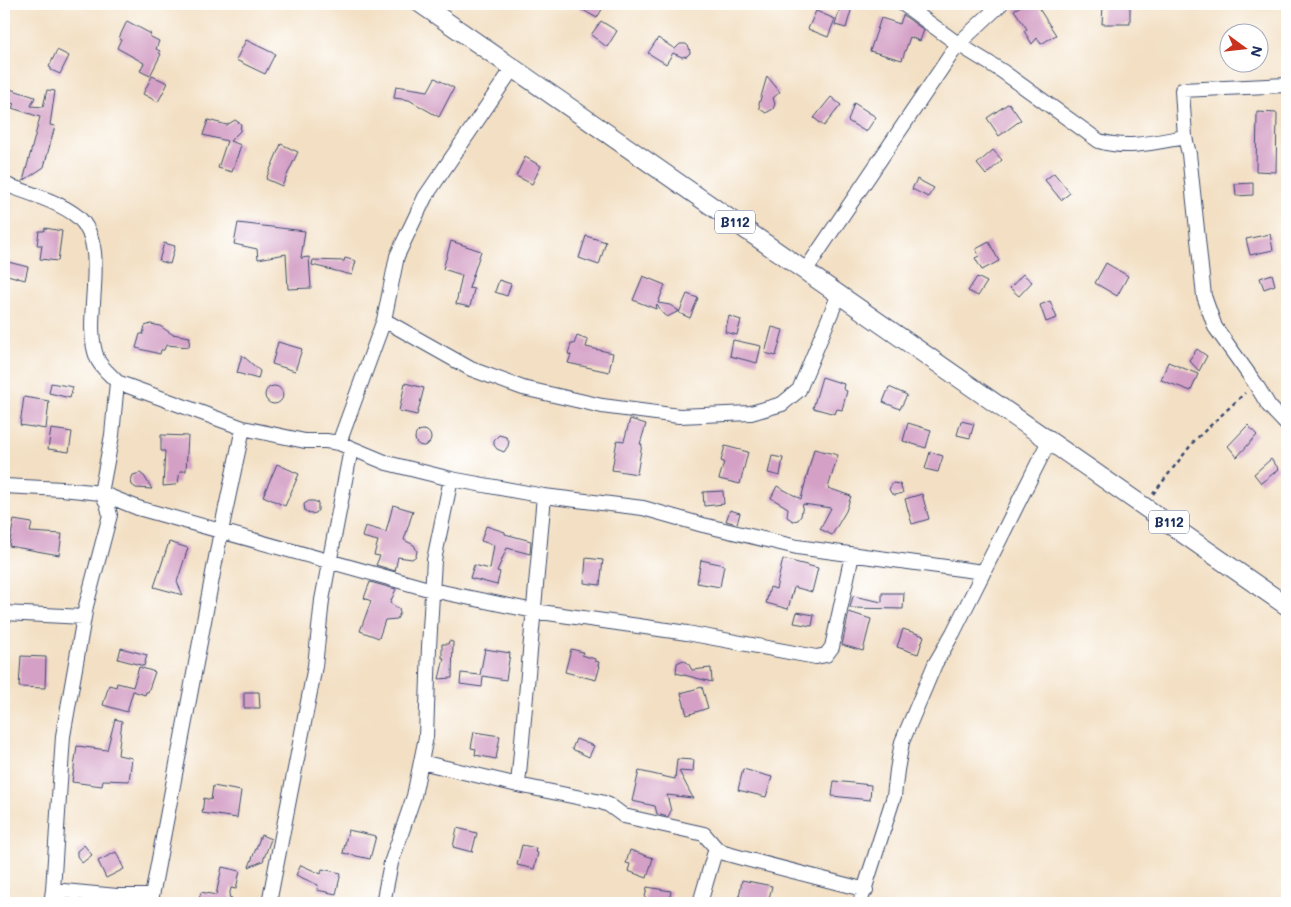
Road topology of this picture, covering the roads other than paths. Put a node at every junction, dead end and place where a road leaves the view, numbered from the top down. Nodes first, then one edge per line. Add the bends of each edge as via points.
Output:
1 (421, 4) edge
2 (903, 4) edge
3 (1001, 4) edge
4 (958, 44) junction
5 (513, 68) junction
6 (1287, 85) edge
7 (1185, 137) junction
8 (4, 184) edge
9 (806, 271) junction
10 (838, 294) junction
11 (384, 320) junction
12 (117, 382) junction
13 (1287, 425) edge
14 (243, 428) junction
15 (1049, 441) junction
16 (345, 446) junction
17 (451, 479) junction
18 (4, 486) edge
19 (101, 493) junction
20 (544, 496) junction
21 (221, 531) junction
22 (852, 555) junction
23 (329, 561) junction
24 (983, 572) junction
25 (432, 590) junction
26 (1287, 606) edge
27 (534, 611) junction
28 (4, 613) edge
29 (84, 617) junction
30 (421, 762) junction
31 (518, 785) junction
32 (716, 848) junction
33 (866, 890) junction
34 (52, 897) edge
35 (155, 899) edge
36 (269, 903) edge
37 (383, 903) edge
38 (700, 903) edge
39 (860, 903) edge

1 - 5 main road, B112
2 - 4 street
3 - 4 street
4 - 7 street via 1002,71 1099,141 1114,146 1132,146
4 - 9 street
5 - 9 main road, B112
5 - 11 street via 426,197 397,256
6 - 7 street via 1182,90
7 - 13 street via 1204,296 1215,326 1269,406
8 - 12 street via 51,202 78,217 91,234 94,256 92,334 97,360
9 - 10 main road, B112
10 - 11 street via 799,390 782,404 751,413 679,416 602,406 523,388 472,369
10 - 15 main road, B112
11 - 16 street
12 - 14 street
12 - 19 street via 112,435
14 - 16 street
14 - 21 street
15 - 24 street
15 - 26 main road, B112
16 - 17 street via 387,463
16 - 23 street
17 - 20 street
17 - 25 street via 434,560
18 - 19 street
19 - 21 street via 138,508
19 - 29 street via 110,515
20 - 22 street via 643,508 797,548
20 - 27 street
21 - 23 street
21 - 35 street
22 - 24 street
22 - 27 street via 832,647 826,655 816,657 687,633
23 - 25 street
23 - 36 street via 314,666
24 - 33 street via 935,664 902,742 894,796
25 - 27 street
25 - 30 street via 426,737
27 - 31 street
28 - 29 street
29 - 34 street via 62,736
30 - 31 street
30 - 37 street via 414,796 391,863
31 - 32 street via 601,802 624,816 704,834
32 - 33 street via 724,853
32 - 38 street
33 - 39 street
34 - 35 street

